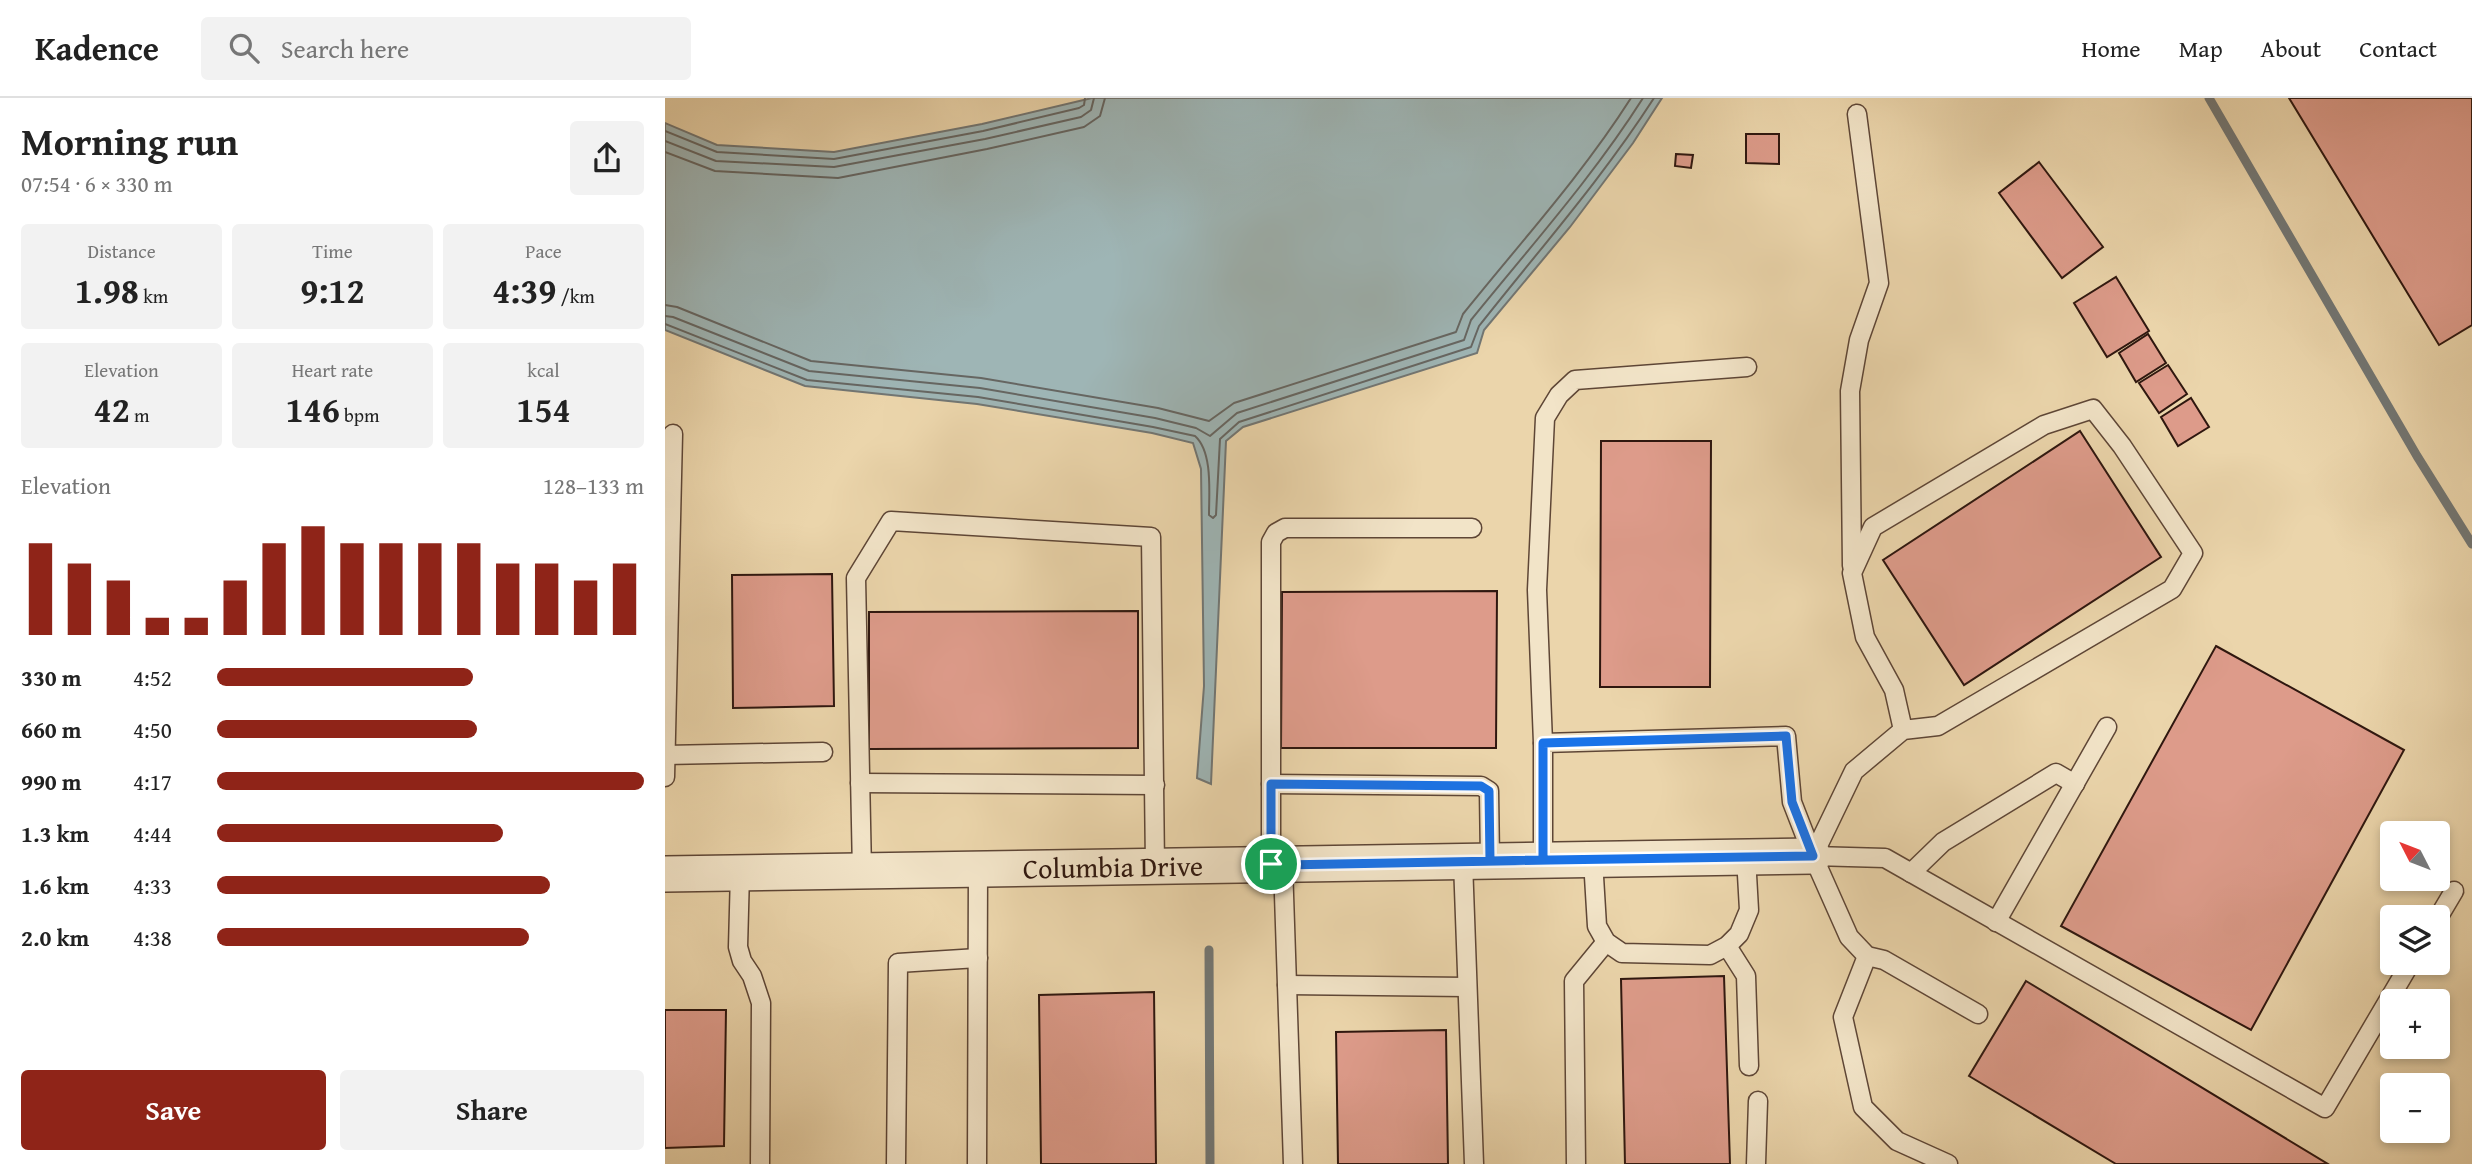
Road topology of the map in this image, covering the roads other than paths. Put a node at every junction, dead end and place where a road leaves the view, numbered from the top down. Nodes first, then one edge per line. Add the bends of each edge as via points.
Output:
1 (1857, 114) dead end
2 (1747, 367) dead end
3 (673, 434) dead end
4 (1472, 528) dead end
5 (1852, 573) junction
6 (2107, 727) dead end
7 (1903, 730) junction
8 (1543, 743) junction
9 (823, 752) dead end
10 (665, 755) edge
11 (665, 777) edge
12 (860, 783) junction
13 (1271, 784) junction
14 (2075, 784) junction
15 (1155, 785) junction
16 (1813, 856) junction
17 (1746, 857) junction
18 (1543, 860) junction
19 (1593, 860) junction
20 (1476, 861) junction
21 (1277, 865) junction
22 (1155, 866) junction
23 (978, 870) junction
24 (862, 872) junction
25 (740, 873) junction
26 (1910, 873) junction
27 (665, 874) edge
28 (2454, 891) dead end
29 (2446, 905) edge
30 (1996, 922) junction
31 (1606, 942) junction
32 (1727, 946) junction
33 (1867, 956) junction
34 (978, 958) junction
35 (2403, 975) edge
36 (1287, 985) junction
37 (1467, 986) junction
38 (1977, 1014) dead end
39 (1749, 1066) dead end
40 (1758, 1101) dead end
41 (760, 1164) edge
42 (897, 1164) edge
43 (977, 1164) edge
44 (1293, 1164) edge
45 (1474, 1164) edge
46 (1576, 1164) edge
47 (1756, 1164) edge
48 (1948, 1164) edge

1 - 5 lane via 1879,283 1859,340 1850,391
2 - 8 lane via 1575,380 1545,418 1538,590
3 - 10 lane
4 - 13 lane via 1285,528 1276,533 1271,542
5 - 7 lane via 1865,637 1893,690
5 - 7 lane via 1873,527 2044,425 2093,409 2193,553 2172,589 1938,726
6 - 14 lane
7 - 16 lane via 1854,771
8 - 16 lane via 1786,736 1792,802
8 - 18 lane
9 - 10 lane
10 - 11 lane
12 - 15 lane
12 - 15 lane via 856,578 891,520 1151,537
12 - 24 lane
13 - 20 lane via 1481,786 1489,791
13 - 21 lane
14 - 26 lane via 2056,773 1943,842
14 - 30 lane
15 - 22 lane
16 - 17 street, Columbia Drive
16 - 26 lane via 1885,858
16 - 33 lane via 1849,937
17 - 19 street, Columbia Drive
17 - 32 lane via 1749,909 1739,934
18 - 19 street, Columbia Drive
18 - 20 street, Columbia Drive
19 - 31 lane via 1597,926
20 - 21 street, Columbia Drive
20 - 37 lane
21 - 22 street, Columbia Drive
21 - 36 lane
22 - 23 street, Columbia Drive
23 - 24 street, Columbia Drive
23 - 34 lane
24 - 25 street, Columbia Drive
25 - 27 street, Columbia Drive
25 - 41 lane via 738,947 761,1003
26 - 30 lane
28 - 29 lane
30 - 35 lane via 2325,1108
31 - 32 lane via 1622,953 1710,955
31 - 46 lane via 1574,981
32 - 39 lane via 1747,976
33 - 38 lane via 1884,960
33 - 48 lane via 1843,1017 1863,1107 1897,1141
34 - 42 lane via 898,963
34 - 43 lane
36 - 37 lane
36 - 44 lane
37 - 45 lane
40 - 47 lane

